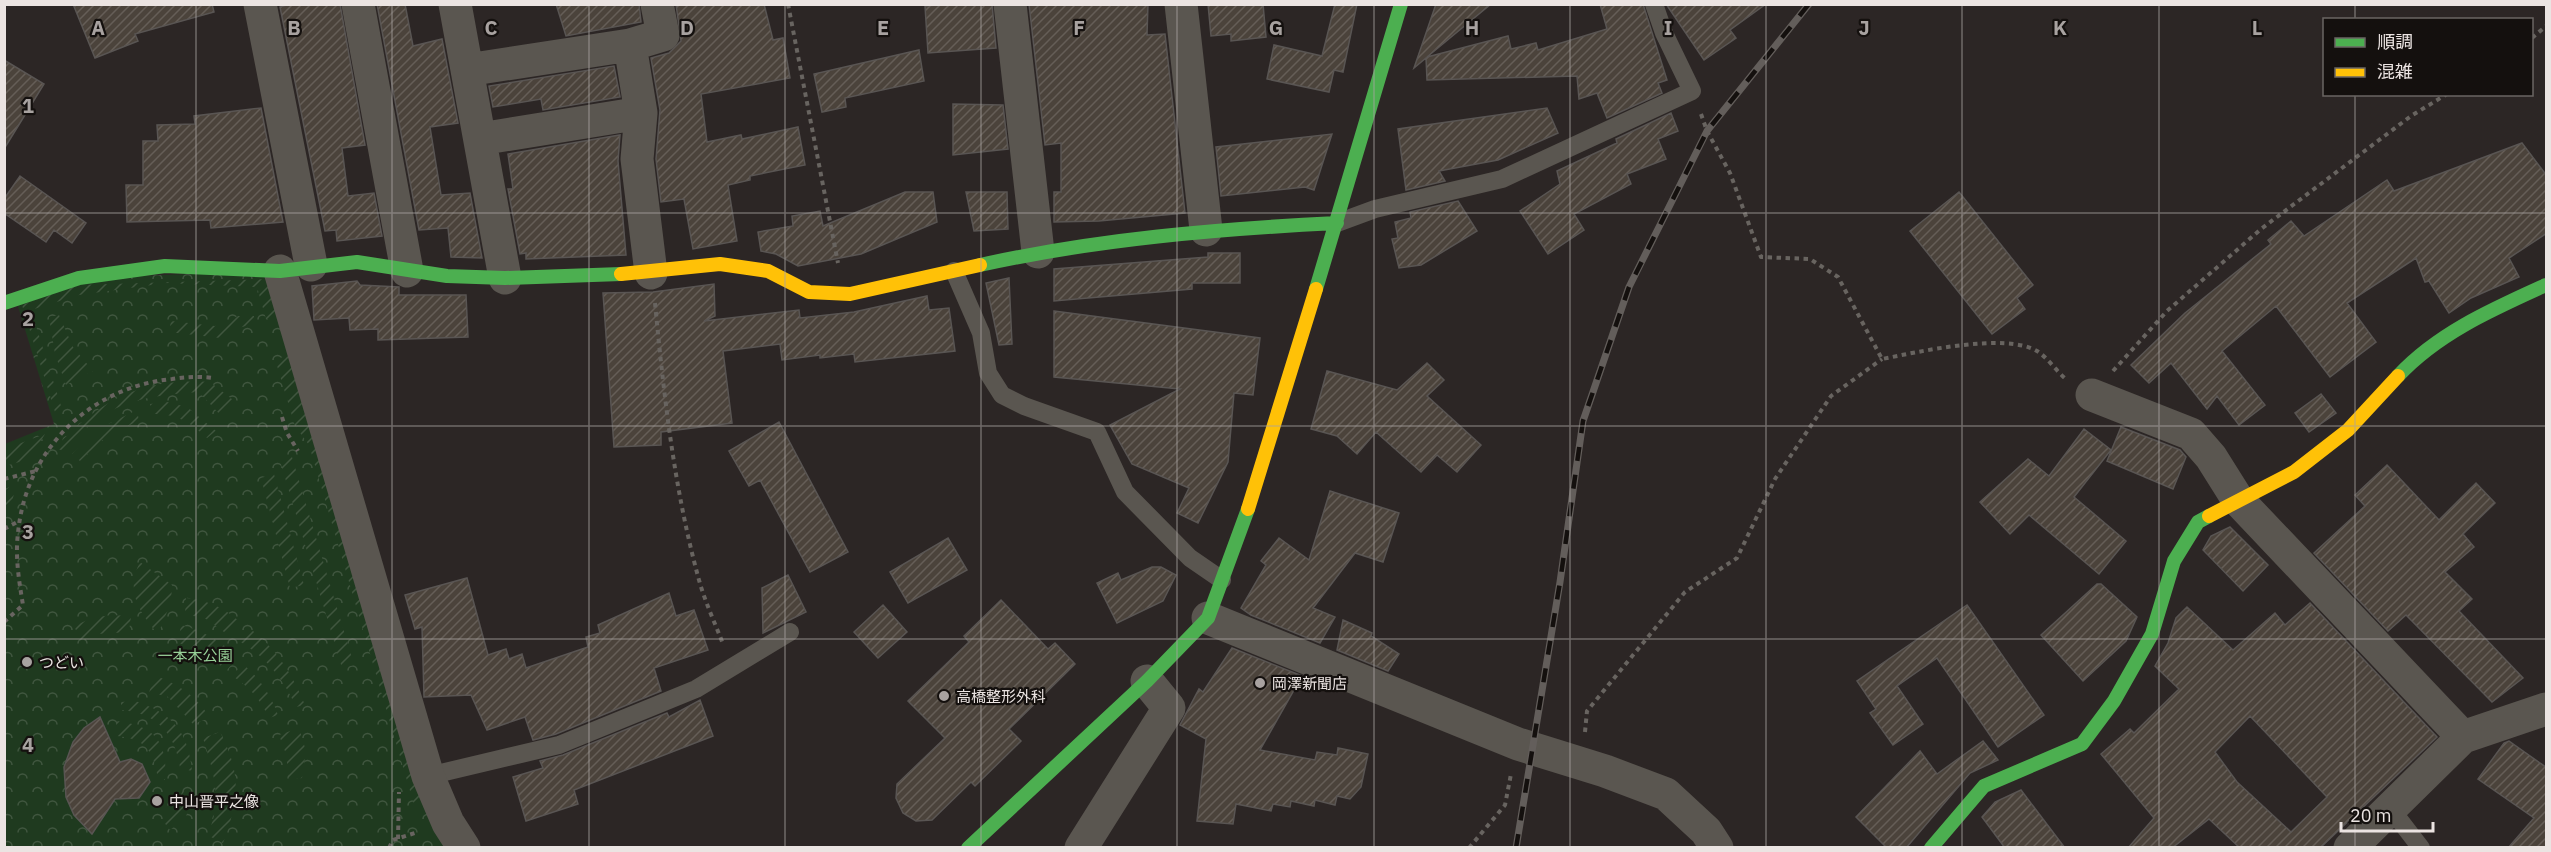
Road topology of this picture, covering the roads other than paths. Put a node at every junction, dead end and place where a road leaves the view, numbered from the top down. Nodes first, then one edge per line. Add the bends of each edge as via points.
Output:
1 (261, 4) edge
2 (358, 4) edge
3 (455, 4) edge
4 (657, 4) edge
5 (1010, 4) edge
6 (1182, 4) edge
7 (1401, 4) edge
8 (1654, 4) edge
9 (630, 45) junction
10 (467, 70) junction
11 (641, 112) junction
12 (480, 139) junction
13 (1337, 223) junction
14 (1206, 230) junction
15 (1038, 252) junction
16 (311, 265) junction
17 (280, 271) junction
18 (407, 271) junction
19 (954, 271) junction
20 (651, 273) junction
21 (505, 278) junction
22 (2547, 285) edge
23 (4, 303) edge
24 (2092, 395) road end
25 (2238, 500) junction
26 (1222, 579) junction
27 (1208, 618) junction
28 (790, 632) dead end
29 (1147, 681) junction
30 (2547, 709) edge
31 (2463, 737) junction
32 (428, 776) junction
33 (2391, 810) junction
34 (464, 848) edge
35 (968, 848) edge
36 (1081, 848) edge
37 (1717, 848) edge
38 (1931, 848) edge
39 (2350, 848) edge
40 (2421, 848) edge

1 - 16 street
2 - 18 street
3 - 10 street
4 - 9 street via 663,35
5 - 15 street
6 - 14 street
7 - 13 street
8 - 13 lane via 1692,91 1502,179 1375,208
9 - 10 street
9 - 11 street
10 - 12 street
11 - 12 street
11 - 20 street via 638,159
12 - 21 street
13 - 14 street
13 - 26 street via 1261,475
14 - 15 street
15 - 19 street
16 - 17 street
16 - 18 street via 357,262
17 - 23 street via 165,266 79,278
17 - 32 street
18 - 21 street
19 - 20 street via 850,294 809,292 768,271 720,264
19 - 26 lane via 981,333 988,373 1002,394 1097,432 1125,492 1190,558
20 - 21 street
22 - 25 street via 2479,315 2413,360 2348,430 2294,472
24 - 25 street via 2191,434
25 - 31 street
25 - 38 street via 2198,522 2174,561 2152,634 2114,701 2082,744 1984,786
26 - 27 street
27 - 29 street
27 - 37 street via 1518,744 1666,794 1706,831
28 - 32 lane via 696,689 559,745
29 - 35 street
29 - 36 street via 1169,708
30 - 31 street
31 - 33 street
32 - 34 street via 447,823
33 - 39 street
33 - 40 lane

